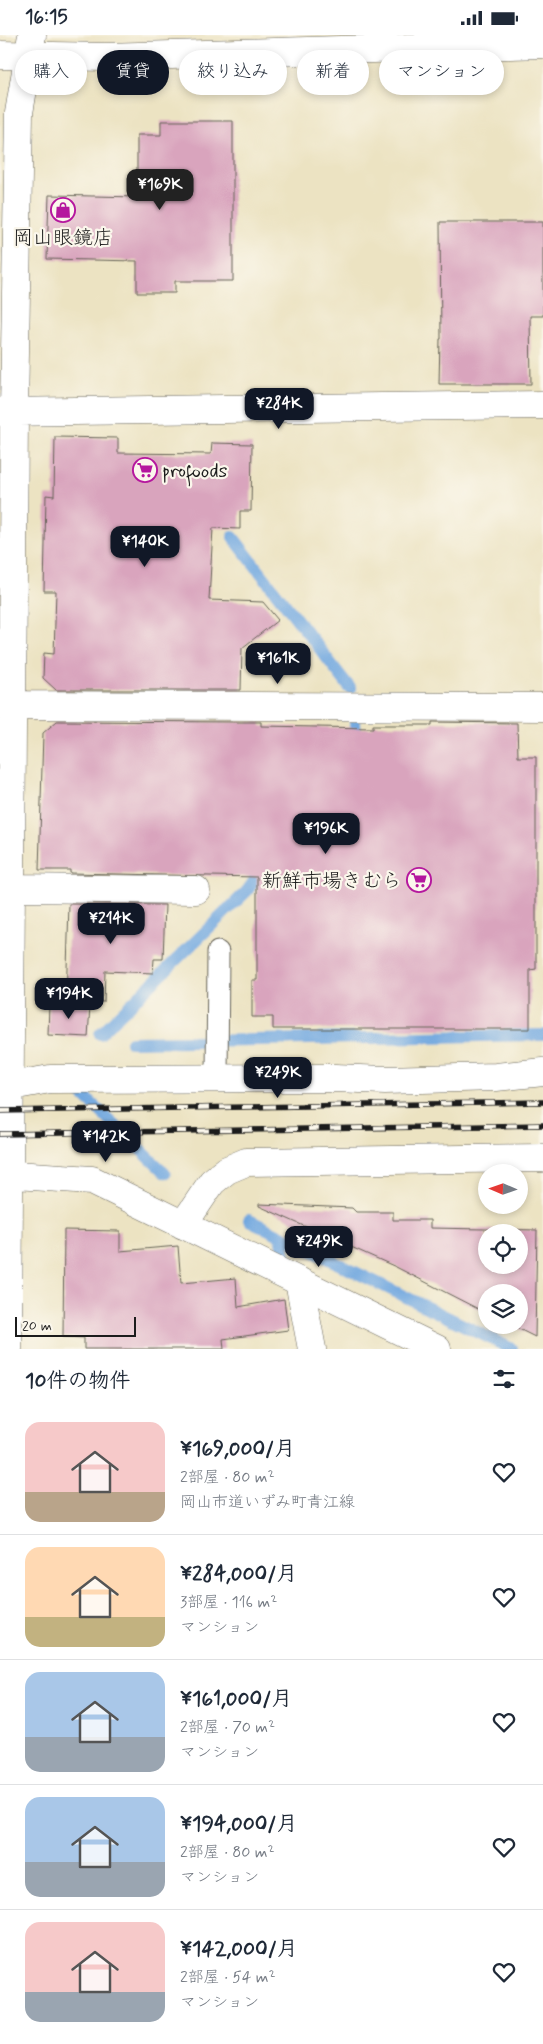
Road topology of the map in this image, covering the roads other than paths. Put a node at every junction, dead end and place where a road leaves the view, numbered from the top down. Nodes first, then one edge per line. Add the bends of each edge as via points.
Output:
1 (282, 43) edge
2 (543, 44) edge
3 (31, 45) edge
4 (0, 55) edge
5 (543, 405) edge
6 (7, 412) edge
7 (6, 705) edge
8 (543, 707) edge
9 (11, 888) junction
10 (196, 890) dead end
11 (218, 952) dead end
12 (543, 1072) edge
13 (217, 1078) junction
14 (5, 1087) edge
15 (543, 1158) edge
16 (5, 1175) edge
17 (183, 1225) junction
18 (299, 1281) junction
19 (8, 1349) edge
20 (312, 1349) edge
21 (436, 1349) edge

1 - 2 street
1 - 3 street via 106,57
3 - 4 street
3 - 6 street via 19,113
5 - 6 street
6 - 7 street
7 - 8 street
7 - 9 street
9 - 10 street
9 - 14 street
11 - 13 lane
12 - 13 street via 496,1077 385,1080
13 - 14 street via 50,1079
14 - 16 street
15 - 17 street via 246,1162 227,1170 212,1182
16 - 17 street via 92,1180
16 - 19 street
17 - 18 street
18 - 20 street
18 - 21 street

